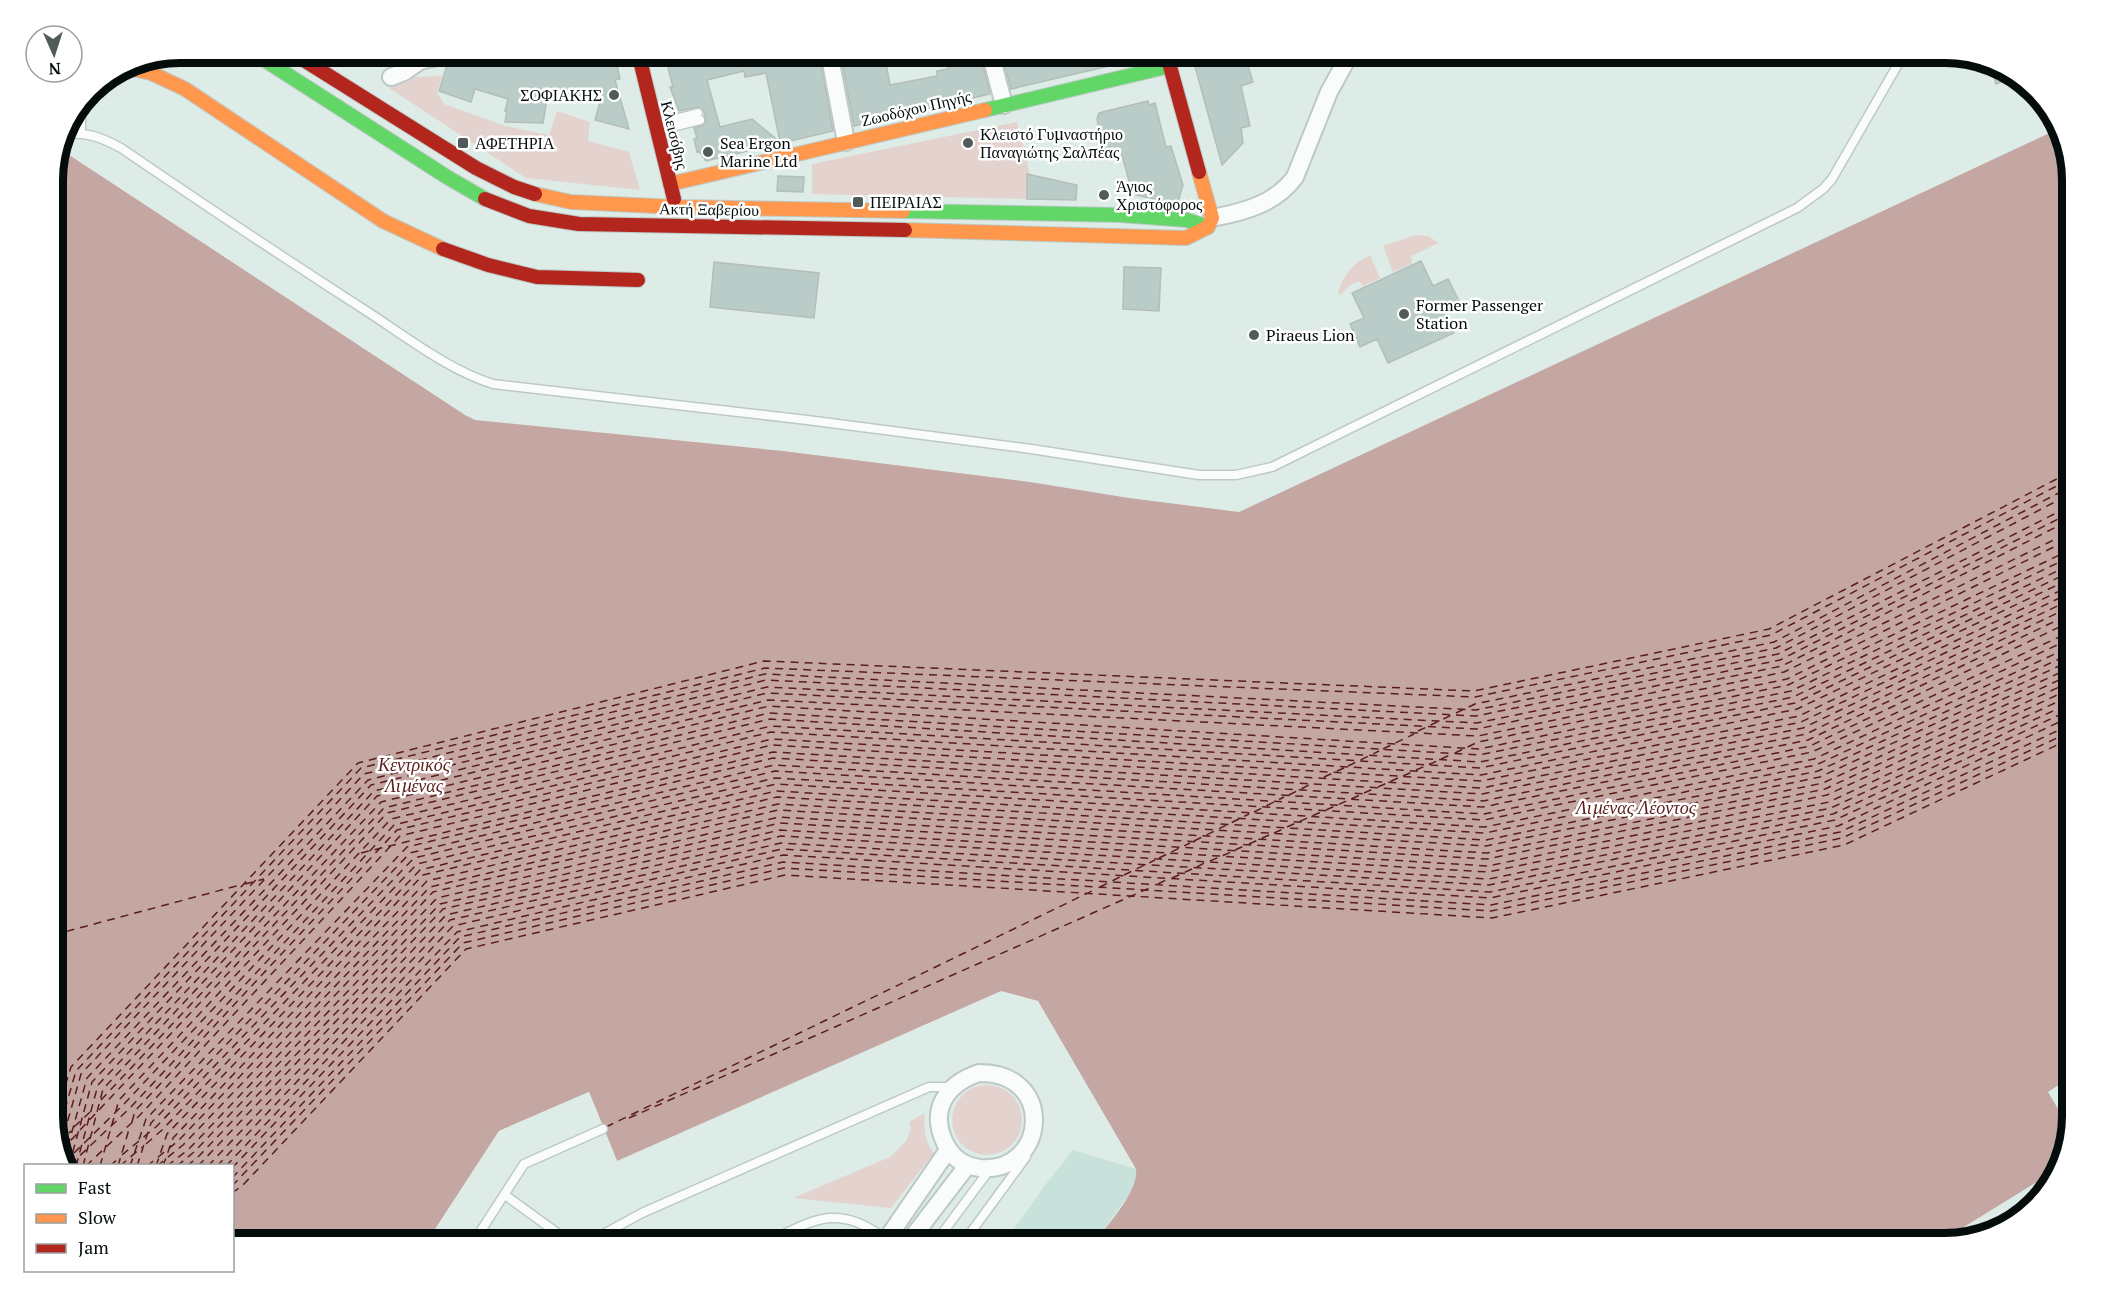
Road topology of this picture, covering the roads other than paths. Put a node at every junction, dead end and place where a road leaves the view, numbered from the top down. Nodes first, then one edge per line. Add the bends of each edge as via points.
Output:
1 (269, 63) edge
2 (309, 63) edge
3 (412, 63) edge
4 (641, 63) edge
5 (831, 63) edge
6 (993, 63) edge
7 (1154, 63) edge
8 (1169, 63) edge
9 (1345, 63) edge
10 (1899, 63) edge
11 (139, 70) edge
12 (391, 77) dead end
13 (1004, 105) junction
14 (699, 117) dead end
15 (81, 118) edge
16 (656, 128) junction
17 (81, 132) junction
18 (73, 133) edge
19 (846, 142) junction
20 (670, 184) junction
21 (676, 207) junction
22 (1210, 222) junction
23 (677, 225) junction
24 (638, 280) dead end
25 (952, 1087) junction
26 (603, 1129) dead end
27 (1034, 1130) junction
28 (948, 1150) junction
29 (967, 1166) junction
30 (990, 1169) junction
31 (505, 1195) junction
32 (480, 1233) edge
33 (556, 1233) edge
34 (606, 1233) edge
35 (788, 1233) edge
36 (876, 1233) edge
37 (893, 1233) edge
38 (916, 1233) edge
39 (942, 1233) edge
40 (971, 1233) edge

1 - 23 main road, Ακτή Ξαβερίου via 447,177 509,210 579,224
2 - 21 main road, Ακτή Ξαβερίου via 476,168 514,187 571,202
3 - 12 street
4 - 16 main road, Κλεισόβης
5 - 19 street
6 - 13 street
7 - 13 main road, Ζωοδόχου Πηγής
8 - 22 main road
9 - 22 street via 1289,185 1248,210
10 - 17 lane via 1832,179 1797,208 1272,467 1236,476 1179,472 807,420 493,384 445,361 120,148
11 - 24 main road via 184,89 383,221 439,248 537,277
13 - 19 main road, Ζωοδόχου Πηγής
14 - 16 lane
15 - 17 lane
16 - 20 main road, Κλεισόβης
17 - 18 lane
19 - 20 main road, Ζωοδόχου Πηγής
20 - 21 main road, Κλεισόβης
21 - 22 main road, Ακτή Ξαβερίου via 1120,214
21 - 23 main road, Κλεισόβης
22 - 23 main road, Ακτή Ξαβερίου via 1186,238
25 - 27 street via 979,1073 1007,1077 1030,1100
25 - 28 street via 939,1115 940,1133
25 - 34 lane via 918,1091 642,1213
26 - 31 lane via 524,1164
27 - 30 street via 1016,1159
27 - 40 lane via 1026,1156
28 - 29 street
28 - 37 street
29 - 30 street
29 - 38 street
30 - 39 lane
31 - 32 lane
31 - 33 lane
35 - 36 lane via 813,1220 832,1217 864,1224

